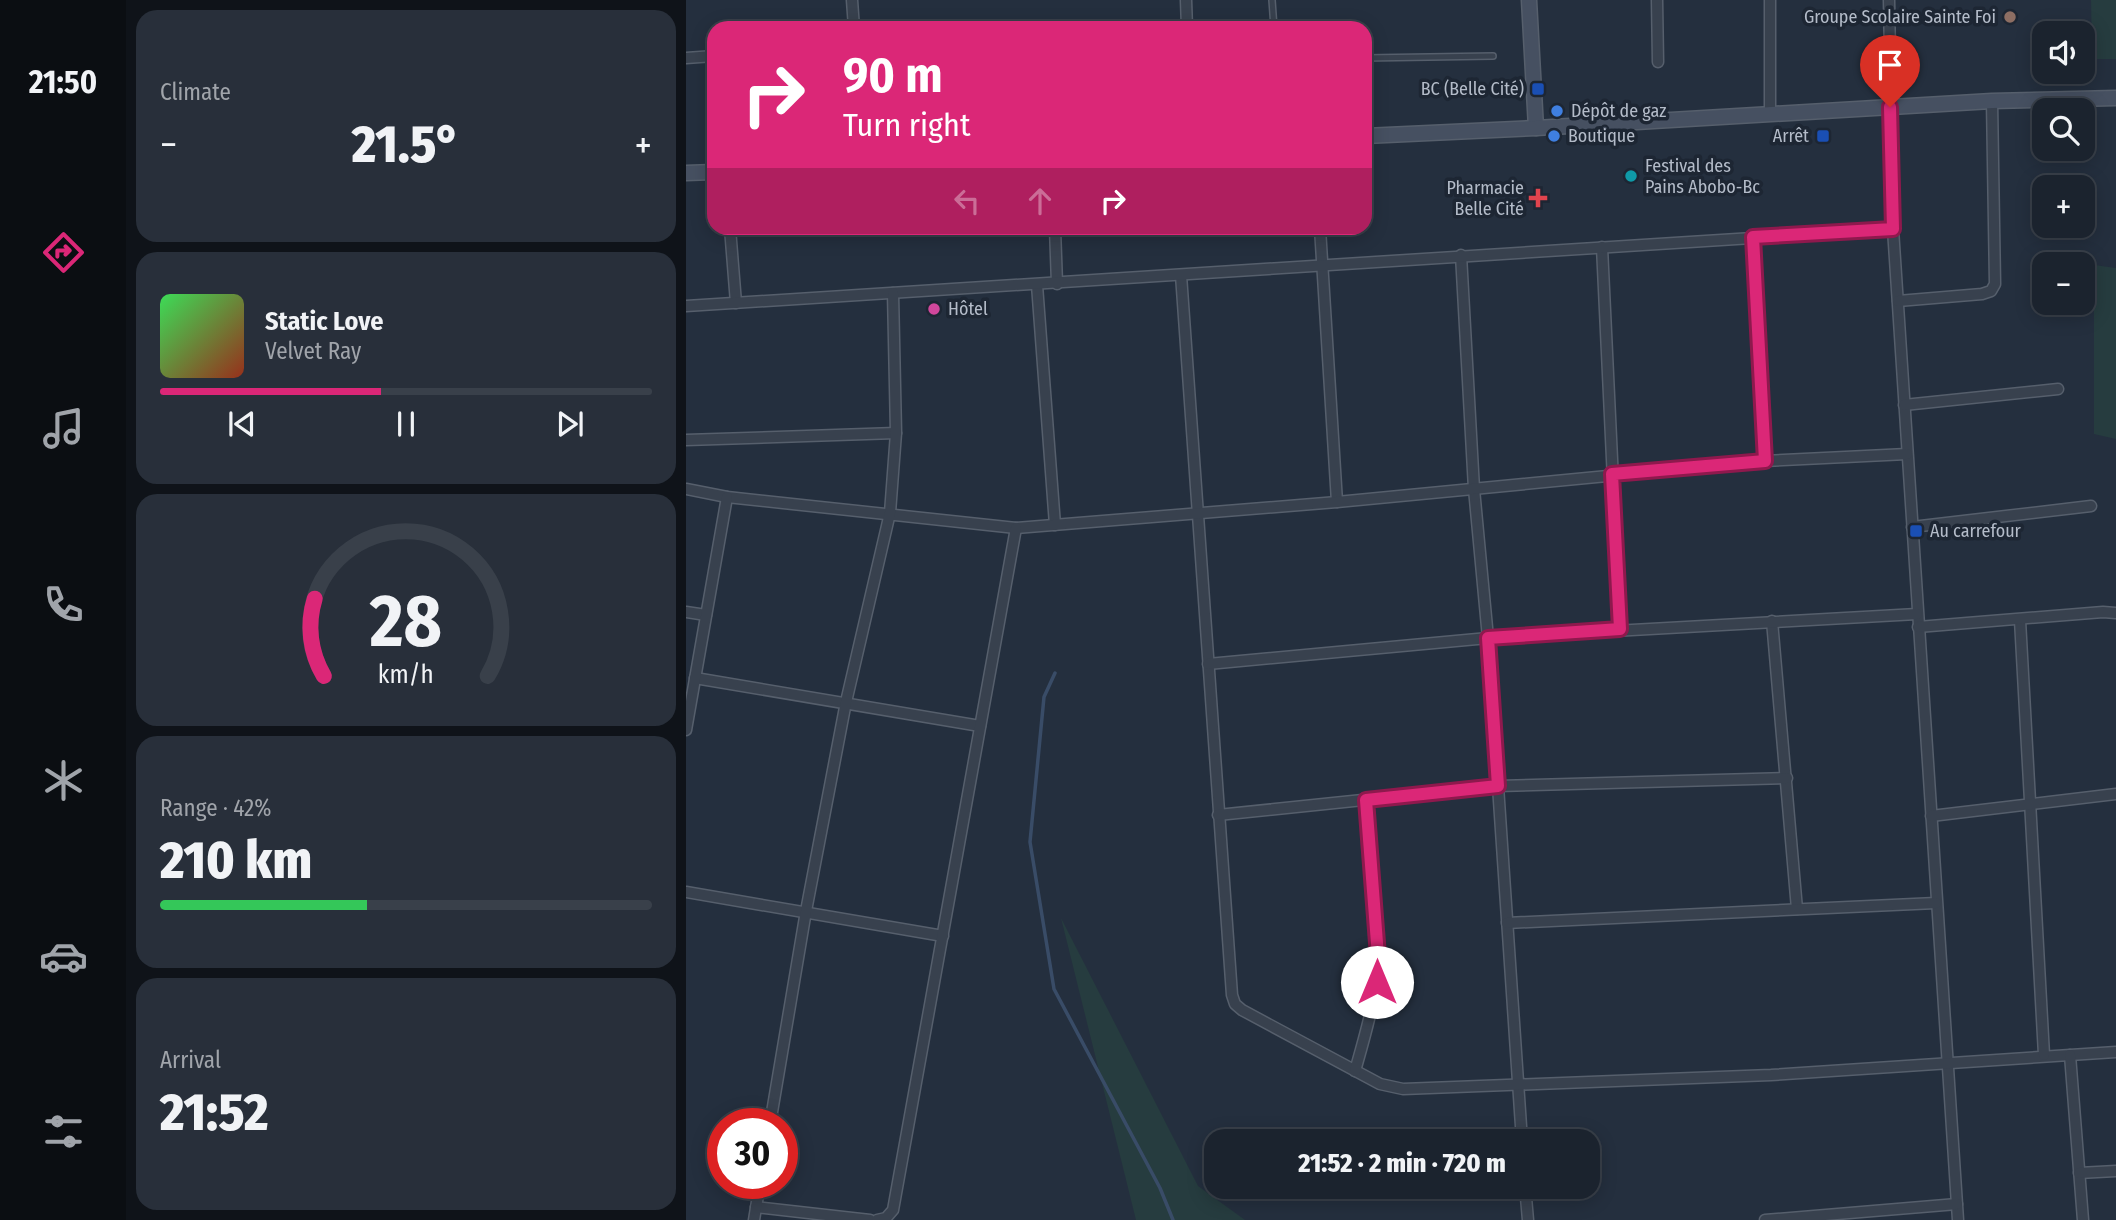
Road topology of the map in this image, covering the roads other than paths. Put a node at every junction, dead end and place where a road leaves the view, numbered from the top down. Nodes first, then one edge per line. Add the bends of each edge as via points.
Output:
1 (852, 0) edge
2 (1186, 0) edge
3 (1272, 0) edge
4 (1529, 0) edge
5 (1657, 0) edge
6 (1770, 0) edge
7 (1889, 0) edge
8 (854, 21) edge
9 (1187, 21) edge
10 (1274, 21) edge
11 (1493, 55) dead end
12 (707, 56) edge
13 (686, 58) edge
14 (1372, 58) edge
15 (1658, 62) dead end
16 (2116, 98) edge
17 (1992, 101) junction
18 (1890, 107) junction
19 (1770, 114) junction
20 (1536, 128) junction
21 (1372, 135) edge
22 (707, 172) edge
23 (686, 173) edge
24 (1893, 229) junction
25 (731, 235) edge
26 (1055, 235) edge
27 (1320, 235) edge
28 (1753, 237) junction
29 (1602, 247) junction
30 (1461, 255) junction
31 (1322, 264) junction
32 (1181, 275) junction
33 (1058, 284) junction
34 (1037, 285) junction
35 (893, 293) junction
36 (1898, 301) junction
37 (736, 303) junction
38 (686, 306) edge
39 (2058, 389) dead end
40 (1904, 405) junction
41 (896, 433) junction
42 (686, 440) edge
43 (1907, 454) junction
44 (1765, 461) junction
45 (1612, 474) junction
46 (686, 488) edge
47 (1474, 489) junction
48 (727, 497) junction
49 (1337, 502) junction
50 (2091, 506) dead end
51 (890, 513) junction
52 (1197, 514) junction
53 (1055, 525) junction
54 (1016, 527) junction
55 (1912, 527) junction
56 (686, 612) edge
57 (2116, 613) edge
58 (1917, 614) junction
59 (706, 615) junction
60 (2020, 620) junction
61 (1772, 621) junction
62 (1918, 627) junction
63 (1620, 629) junction
64 (1488, 638) junction
65 (1208, 664) junction
66 (695, 678) junction
67 (846, 702) junction
68 (980, 726) junction
69 (686, 730) edge
70 (1787, 778) junction
71 (1498, 786) junction
72 (2116, 794) edge
73 (1366, 800) junction
74 (2030, 803) junction
75 (1218, 815) junction
76 (1931, 816) junction
77 (686, 892) edge
78 (1936, 903) junction
79 (1797, 909) junction
80 (806, 911) junction
81 (1507, 923) junction
82 (943, 936) junction
83 (2116, 1052) edge
84 (2044, 1055) junction
85 (2070, 1055) junction
86 (1947, 1062) junction
87 (1355, 1071) junction
88 (1517, 1086) junction
89 (773, 1108) edge
90 (1521, 1129) edge
91 (2116, 1171) edge
92 (2079, 1173) junction
93 (757, 1199) edge
94 (1526, 1199) edge
95 (1957, 1205) junction
96 (756, 1208) junction
97 (754, 1220) edge
98 (870, 1220) edge
99 (877, 1220) edge
100 (1528, 1220) edge
101 (1765, 1220) edge
102 (1958, 1220) edge
103 (2083, 1220) edge

1 - 8 street
2 - 9 street
3 - 10 lane
4 - 20 street
5 - 15 street
6 - 19 street
7 - 18 street
11 - 14 lane
12 - 13 street
16 - 17 street
17 - 18 street
17 - 36 street via 1991,291
18 - 19 street
18 - 24 street
19 - 20 street
20 - 21 street
22 - 23 street
24 - 28 street
24 - 36 street
25 - 37 street
26 - 33 street
27 - 31 street
28 - 29 street
28 - 44 street
29 - 30 street
29 - 45 street
30 - 31 street
30 - 47 street
31 - 32 street
31 - 49 street
32 - 33 street
32 - 52 street
33 - 34 street
34 - 35 street
34 - 53 street
35 - 37 street
35 - 41 street
36 - 40 street
37 - 38 street
39 - 40 street
40 - 43 street
41 - 42 street
41 - 51 street
43 - 44 street
43 - 55 street
44 - 45 street
45 - 47 street
45 - 63 street
46 - 48 street
47 - 49 street
47 - 64 street
48 - 51 street
48 - 59 street
49 - 52 street
50 - 55 street
51 - 54 street
51 - 67 street
52 - 53 street
52 - 65 street
53 - 54 street
54 - 68 street
55 - 58 street
56 - 59 street
57 - 60 street
58 - 61 street
58 - 62 street
59 - 66 street
60 - 62 street
60 - 74 street
61 - 63 street
61 - 70 street
62 - 76 street
63 - 64 street
64 - 65 street
64 - 71 street
65 - 75 street
66 - 67 street
66 - 69 street
67 - 68 street
67 - 80 street
68 - 82 street
70 - 71 street
70 - 79 street
71 - 73 street
71 - 81 street
72 - 74 street
73 - 75 street
73 - 87 street via 1377,982
74 - 76 street
74 - 84 street
75 - 87 street via 1234,1004
76 - 78 street
77 - 80 street
78 - 79 street
78 - 86 street
79 - 81 street
80 - 82 street
80 - 89 street
81 - 88 street
82 - 99 street via 893,1210
83 - 85 street
84 - 85 street
84 - 86 street
85 - 92 street
86 - 88 street
86 - 95 street
87 - 88 street via 1391,1088
88 - 90 street
91 - 92 street
92 - 103 street
93 - 96 street
94 - 100 street
95 - 101 street
95 - 102 street
96 - 97 street
96 - 98 street

